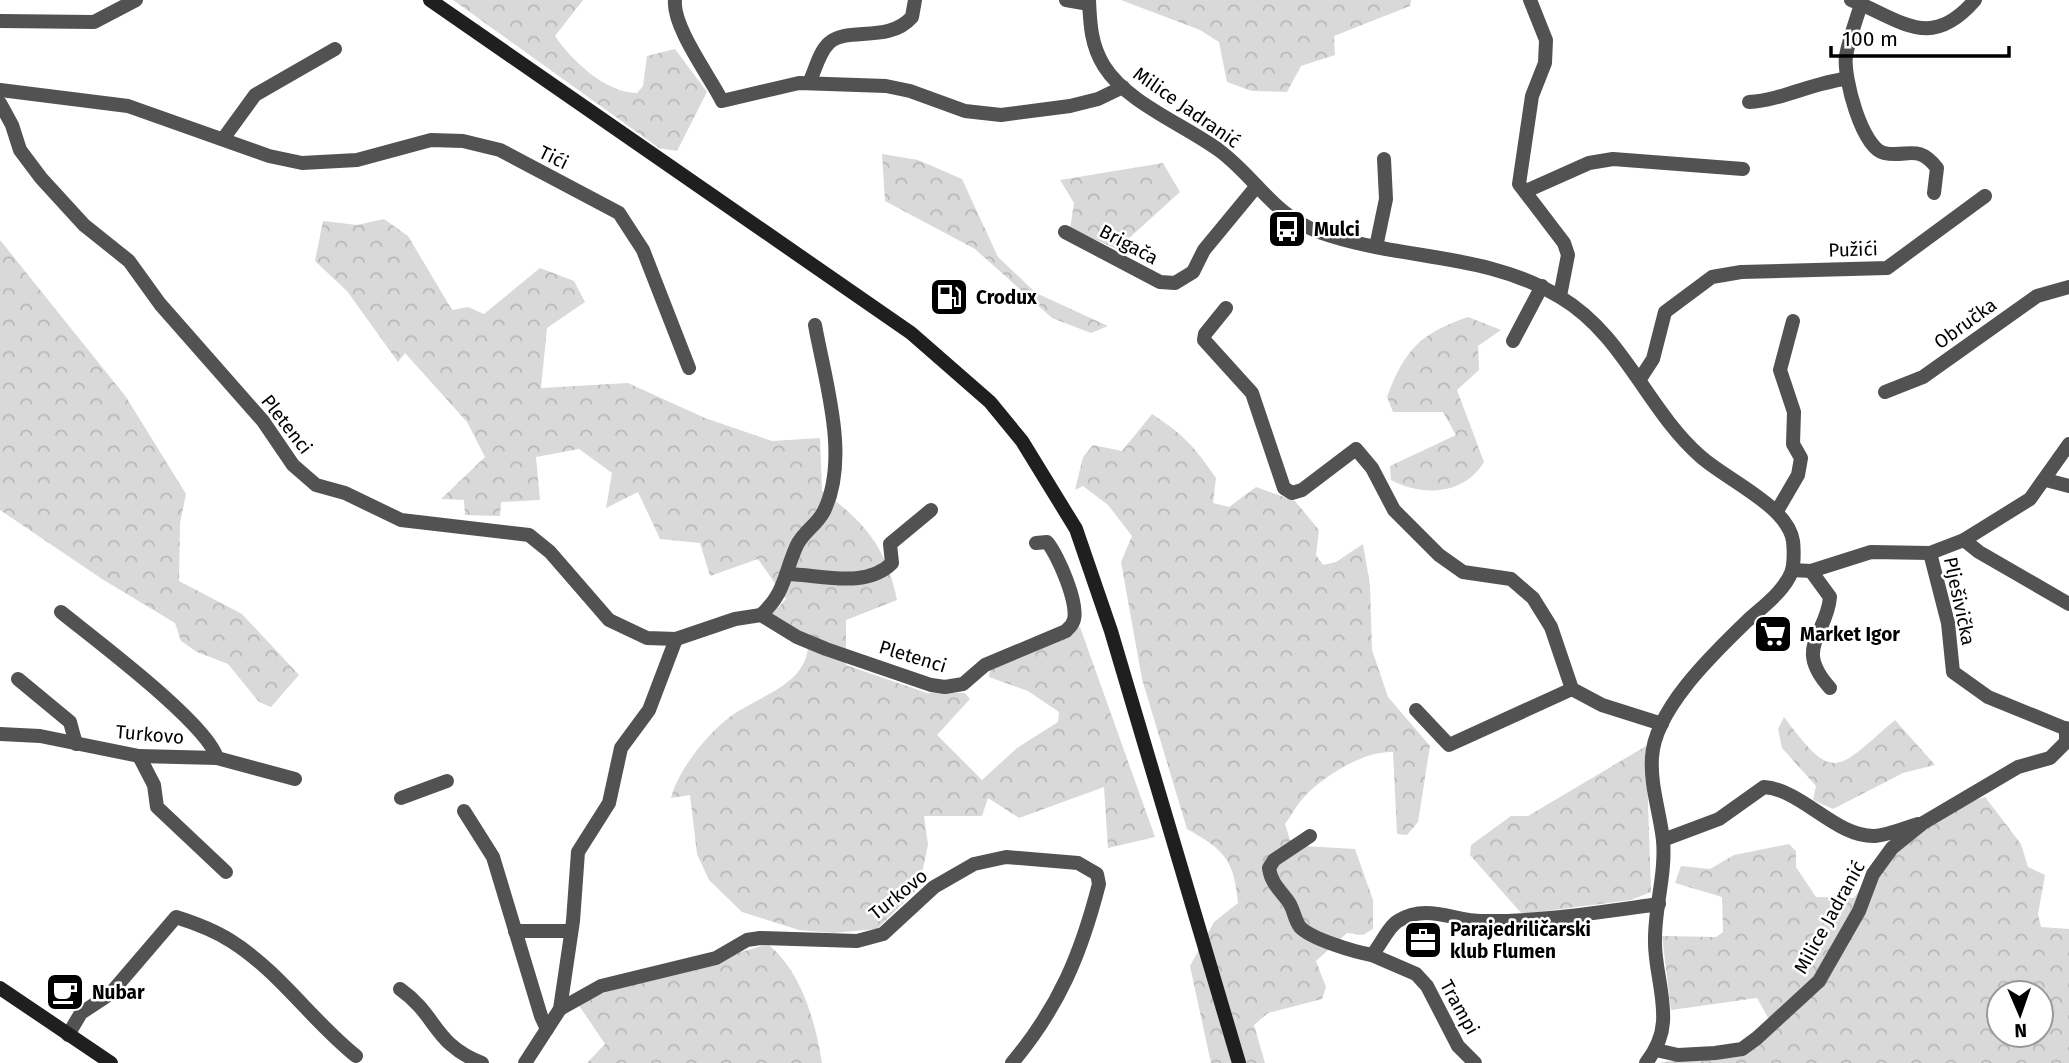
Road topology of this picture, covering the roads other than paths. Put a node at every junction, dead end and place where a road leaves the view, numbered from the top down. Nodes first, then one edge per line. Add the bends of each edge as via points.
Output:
1 (136, 0) edge
2 (430, 0) edge
3 (676, 0) edge
4 (915, 0) edge
5 (1066, 0) edge
6 (1530, 0) edge
7 (1975, 0) edge
8 (1089, 2) edge
9 (1856, 2) edge
10 (0, 21) edge
11 (335, 49) dead end
12 (1845, 79) junction
13 (809, 83) junction
14 (1123, 87) junction
15 (0, 90) edge
16 (1749, 102) dead end
17 (0, 103) edge
18 (223, 139) junction
19 (1384, 159) dead end
20 (1743, 169) dead end
21 (1256, 187) junction
22 (1526, 191) junction
23 (1934, 192) dead end
24 (1985, 195) dead end
25 (1065, 232) dead end
26 (1376, 247) junction
27 (1542, 286) junction
28 (2069, 288) edge
29 (1560, 296) junction
30 (1226, 308) dead end
31 (1793, 321) dead end
32 (815, 325) dead end
33 (1513, 341) dead end
34 (689, 368) dead end
35 (1640, 379) junction
36 (1885, 392) dead end
37 (2069, 444) edge
38 (2046, 480) junction
39 (2069, 486) edge
40 (931, 510) dead end
41 (1777, 511) junction
42 (1964, 540) junction
43 (1036, 543) dead end
44 (1930, 552) junction
45 (1792, 570) junction
46 (1811, 571) junction
47 (788, 575) junction
48 (2069, 604) edge
49 (61, 612) dead end
50 (761, 615) junction
51 (676, 639) junction
52 (18, 679) dead end
53 (1830, 688) dead end
54 (1572, 689) junction
55 (1416, 710) dead end
56 (1662, 724) junction
57 (2067, 729) edge
58 (0, 734) edge
59 (76, 744) junction
60 (139, 756) junction
61 (217, 758) junction
62 (295, 779) dead end
63 (447, 781) dead end
64 (401, 798) dead end
65 (464, 811) dead end
66 (1923, 822) junction
67 (1310, 836) dead end
68 (1663, 840) junction
69 (226, 872) dead end
70 (1659, 904) junction
71 (515, 931) junction
72 (571, 931) junction
73 (1373, 955) junction
74 (400, 989) dead end
75 (2, 994) edge
76 (560, 1009) junction
77 (547, 1029) junction
78 (68, 1035) junction
79 (1656, 1050) junction
80 (356, 1056) dead end
81 (538, 1056) edge
82 (111, 1063) edge
83 (482, 1063) edge
84 (525, 1063) edge
85 (1012, 1063) edge
86 (1239, 1063) edge
87 (1475, 1063) edge
88 (1646, 1063) edge

1 - 10 street via 94,22
2 - 86 main road via 911,334 990,402 1022,441 1076,529 1111,631
3 - 13 street via 675,9 694,52 722,101
4 - 13 street via 912,17 897,30 834,38 826,45
5 - 8 street, Milice Jadranić
6 - 22 street via 1546,40 1519,184
7 - 9 street via 1958,20 1919,30
8 - 14 street, Milice Jadranić via 1095,48
9 - 12 street
11 - 18 street via 256,95
12 - 16 street via 1818,82 1769,101
12 - 23 street via 1869,145 1883,153 1918,152 1930,159 1937,168
13 - 14 street via 886,86 965,111 1001,115 1070,106
14 - 21 street, Milice Jadranić via 1220,151
15 - 18 street via 108,101
17 - 51 street, Pletenci via 20,150 41,178 84,225 129,261 160,304 263,421 293,465 316,485 345,493 401,520 529,535 550,552 609,620 648,638
18 - 34 street, Tići via 302,163 357,160 431,139 500,150 619,213 643,250
19 - 26 street via 1386,199
20 - 22 street via 1613,159 1589,163
21 - 25 street, Brigača via 1204,250 1194,272 1175,283 1160,282
21 - 26 street, Milice Jadranić via 1297,223
22 - 29 street via 1568,255
24 - 35 street, Pužići via 1887,268 1741,272 1712,277 1665,312 1656,352
26 - 27 street, Milice Jadranić via 1490,265
27 - 29 street, Milice Jadranić
27 - 33 street
28 - 36 street, Obručka via 2037,296 1923,377
29 - 35 street, Milice Jadranić via 1601,330
30 - 54 street via 1204,340 1252,393 1284,488 1292,493 1303,489 1356,449 1372,468 1394,510 1439,555 1463,572 1511,579 1533,598 1551,627
31 - 41 street via 1780,370 1794,412 1793,444 1801,458 1798,475
32 - 47 street via 836,449 834,482 824,511 797,545
35 - 41 street, Milice Jadranić via 1684,442 1713,468
37 - 38 street
38 - 39 street
38 - 42 street via 2030,499
40 - 47 street via 890,544 892,563 882,573 844,579
41 - 45 street via 1791,533
42 - 44 street
42 - 48 street
43 - 50 street, Pletenci via 1046,542 1054,550 1075,606 1074,621 1066,631 985,664 963,684 931,685 826,649
44 - 46 street, Plješivička via 1871,552
44 - 57 street, Plješivička via 1948,623 1953,672 1988,697
45 - 46 street, Plješivička
45 - 56 street via 1779,591 1706,663
46 - 53 street via 1830,597 1812,653
47 - 50 street via 776,602
49 - 61 street via 171,705 213,745
50 - 51 street, Pletenci via 735,618
51 - 72 street via 649,710 621,748 609,803 578,852
52 - 59 street via 70,722
54 - 55 street via 1449,745
54 - 56 street via 1602,705
56 - 68 street via 1652,762
57 - 66 street, Plješivička via 2066,742 2050,758 2018,767
58 - 59 street, Turkovo
59 - 60 street, Turkovo
60 - 61 street, Turkovo
60 - 69 street via 154,785 157,807
61 - 62 street, Turkovo
63 - 64 street
65 - 71 street via 493,857
66 - 68 street, Milice Jadranić via 1874,836 1764,787 1719,819
66 - 79 street, Milice Jadranić via 1892,849 1873,874 1859,911 1819,981 1769,1029 1742,1049 1678,1055
67 - 73 street via 1275,860 1269,869 1271,880 1305,932
68 - 70 street
70 - 73 street via 1579,916 1479,921 1441,912 1417,915 1397,921
70 - 79 street via 1655,955 1663,1021
71 - 72 street
71 - 77 street
72 - 76 street
73 - 87 street, Trampi via 1416,974 1458,1046
74 - 83 street via 426,1010 449,1046
75 - 78 main road
76 - 77 street
76 - 85 street, Turkovo via 601,986 716,958 747,940 857,941 883,934 934,887 974,864 1006,857 1078,863 1097,874 1099,884 1074,968 1054,1006
77 - 81 street
78 - 80 street via 81,1013 110,995 176,917 231,940 264,965
78 - 82 main road
79 - 88 street
81 - 84 street

